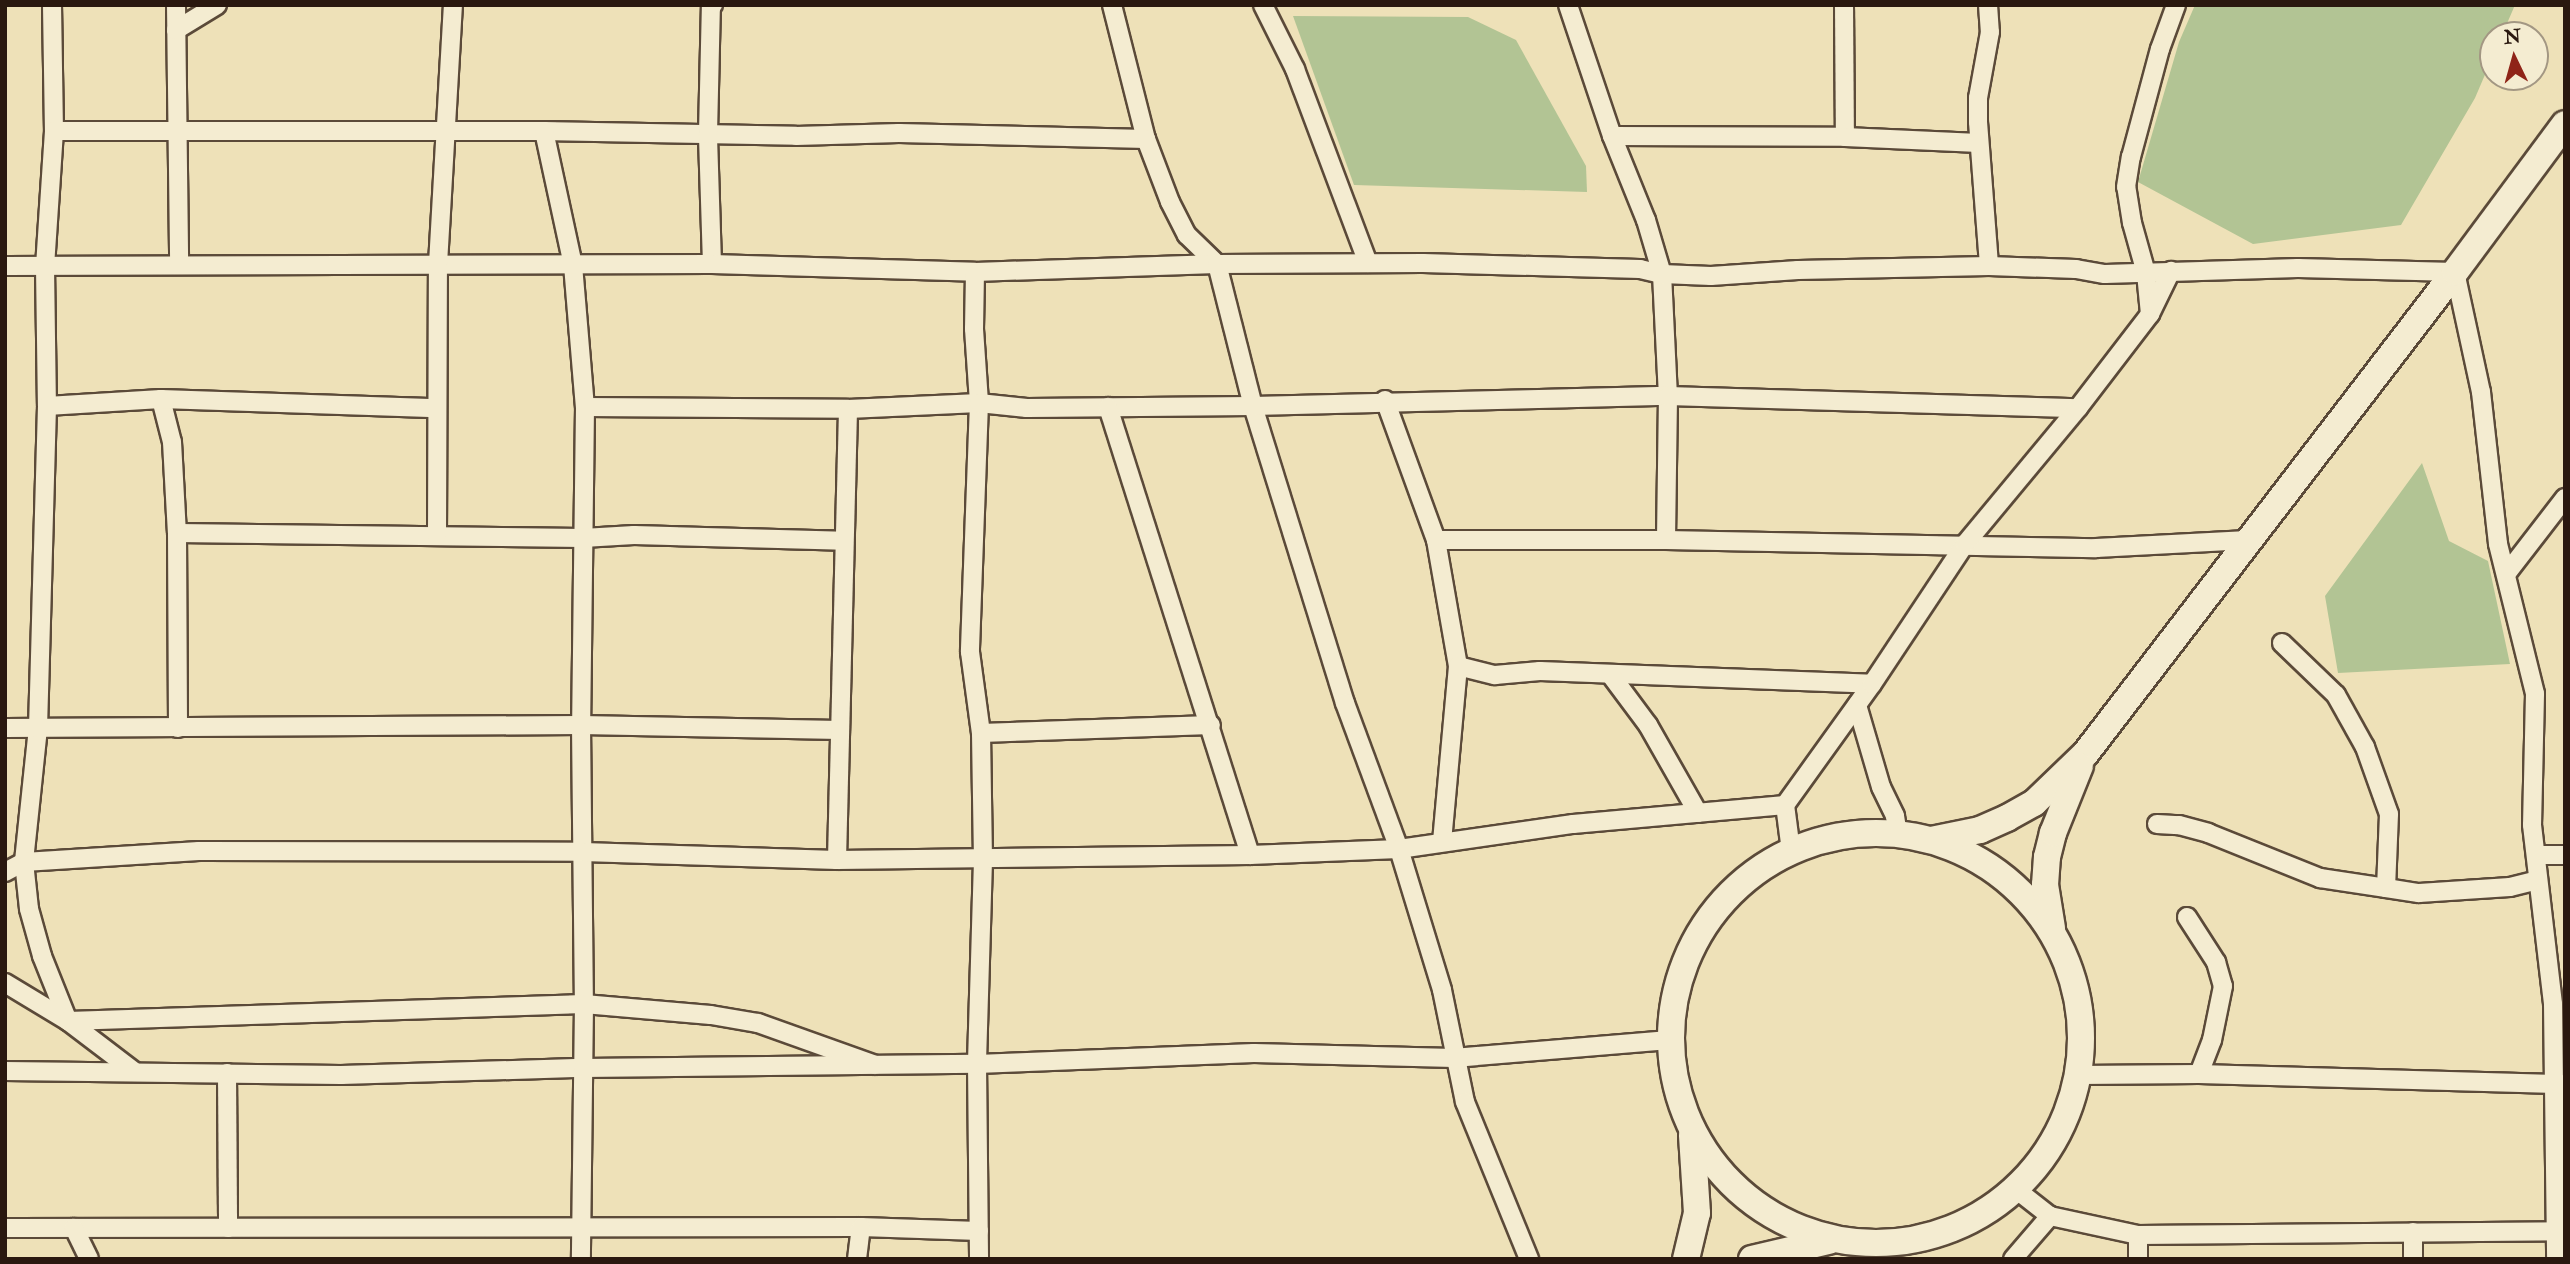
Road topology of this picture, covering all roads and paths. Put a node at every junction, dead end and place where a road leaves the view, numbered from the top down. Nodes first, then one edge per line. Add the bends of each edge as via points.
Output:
1 (52, 5) edge
2 (176, 5) edge
3 (217, 5) edge
4 (453, 5) edge
5 (713, 5) edge
6 (1112, 5) edge
7 (1263, 5) edge
8 (1568, 5) edge
9 (1844, 5) edge
10 (1988, 5) edge
11 (2176, 5) edge
12 (176, 30) junction
13 (2565, 124) edge
14 (54, 131) junction
15 (544, 131) junction
16 (176, 132) junction
17 (447, 132) junction
18 (708, 134) junction
19 (1612, 136) junction
20 (1845, 137) junction
21 (1146, 139) junction
22 (1979, 143) junction
23 (1368, 263) junction
24 (179, 264) junction
25 (438, 264) junction
26 (712, 264) junction
27 (1217, 264) junction
28 (573, 265) junction
29 (5, 266) edge
30 (1989, 266) junction
31 (45, 267) junction
32 (2171, 271) junction
33 (975, 272) junction
34 (2455, 272) junction
35 (2146, 273) junction
36 (1662, 274) junction
37 (2150, 314) junction
38 (1668, 396) junction
39 (161, 399) junction
40 (1385, 400) junction
41 (979, 402) junction
42 (1253, 405) junction
43 (47, 406) junction
44 (585, 407) junction
45 (1108, 407) junction
46 (437, 408) junction
47 (2078, 408) junction
48 (848, 409) junction
49 (2565, 498) edge
50 (177, 533) junction
51 (437, 535) junction
52 (583, 538) junction
53 (1436, 540) junction
54 (1665, 540) junction
55 (2248, 540) junction
56 (844, 541) junction
57 (1965, 544) junction
58 (2507, 573) junction
59 (2282, 643) dead end
60 (1458, 666) junction
61 (1610, 674) junction
62 (1872, 684) junction
63 (1857, 705) junction
64 (581, 725) junction
65 (1211, 725) junction
66 (5, 728) edge
67 (38, 728) junction
68 (177, 728) junction
69 (839, 730) junction
70 (981, 733) junction
71 (2086, 753) junction
72 (1785, 806) junction
73 (1698, 813) junction
74 (2157, 824) dead end
75 (1898, 834) junction
76 (1931, 841) junction
77 (1442, 842) junction
78 (1399, 849) junction
79 (1791, 851) junction
80 (583, 852) junction
81 (1250, 855) junction
82 (2536, 855) junction
83 (2565, 855) edge
84 (837, 860) junction
85 (984, 860) junction
86 (5, 862) edge
87 (24, 862) junction
88 (5, 872) edge
89 (2538, 880) junction
90 (2386, 888) junction
91 (2187, 917) dead end
92 (2053, 933) junction
93 (5, 983) edge
94 (584, 1004) junction
95 (68, 1021) junction
96 (1670, 1040) junction
97 (1454, 1058) junction
98 (977, 1064) junction
99 (875, 1065) junction
100 (583, 1068) junction
101 (5, 1071) edge
102 (135, 1072) junction
103 (227, 1073) junction
104 (2199, 1074) junction
105 (2078, 1075) junction
106 (2560, 1084) edge
107 (1691, 1130) junction
108 (2013, 1187) junction
109 (2050, 1216) junction
110 (861, 1227) junction
111 (5, 1228) edge
112 (74, 1228) junction
113 (228, 1228) junction
114 (581, 1228) junction
115 (979, 1231) junction
116 (2560, 1231) edge
117 (2413, 1233) junction
118 (2138, 1235) junction
119 (1838, 1239) junction
120 (89, 1259) edge
121 (581, 1259) edge
122 (857, 1259) edge
123 (979, 1259) edge
124 (1529, 1259) edge
125 (1686, 1259) edge
126 (1752, 1259) edge
127 (2013, 1259) edge
128 (2138, 1259) edge
129 (2413, 1259) edge
130 (2556, 1259) edge

1 - 14 street
2 - 12 street
3 - 12 street
4 - 17 street
5 - 18 street
6 - 21 street
7 - 23 street via 1295,69
8 - 19 street
9 - 20 street
10 - 22 street via 1990,32 1978,98
11 - 35 street via 2160,49 2126,187
12 - 16 street
13 - 34 street
14 - 16 street
14 - 31 street
15 - 17 street
15 - 18 street
15 - 28 street
16 - 17 street
16 - 24 street
17 - 25 street
18 - 21 street
18 - 26 street
19 - 20 street
19 - 36 street
20 - 22 street
21 - 27 street via 1178,222
22 - 30 street
23 - 27 street
23 - 36 street via 1538,265
24 - 25 street
24 - 31 street
25 - 28 street
25 - 46 street
26 - 28 street
26 - 33 street
27 - 33 street
27 - 42 street
28 - 44 street
29 - 31 street
30 - 35 street
30 - 36 street
31 - 43 street
32 - 34 street
32 - 35 street
32 - 37 street
33 - 41 street
34 - 55 street
34 - 58 street via 2481,392 2498,544
35 - 37 street
36 - 38 street
37 - 47 street
38 - 40 street
38 - 47 street
38 - 54 street
39 - 43 street
39 - 46 street
39 - 50 street via 172,442
40 - 42 street
40 - 53 street
41 - 45 street via 1027,408
41 - 48 street
41 - 70 street via 970,652
42 - 45 street
42 - 78 street via 1345,703
43 - 67 street
44 - 48 street
44 - 52 street
45 - 65 street
46 - 51 street
47 - 57 street
48 - 56 street
49 - 58 street
50 - 51 street
50 - 68 street
51 - 52 street
52 - 56 street via 634,535
52 - 64 street
53 - 54 street
53 - 60 street
54 - 57 street
55 - 57 street via 2096,548
55 - 71 street
56 - 69 street
57 - 62 street
58 - 82 street via 2535,694 2532,825
59 - 90 street via 2336,695 2365,747 2389,814
60 - 61 street via 1495,675 1540,671
60 - 77 street
61 - 62 street
61 - 73 street via 1648,725
62 - 63 street
63 - 72 street
63 - 75 street
64 - 68 street
64 - 69 street
64 - 80 street
65 - 70 street
65 - 81 street
66 - 67 street
67 - 68 street
67 - 87 street
69 - 84 street
70 - 85 street
71 - 76 street via 2034,803 1980,830
71 - 92 street via 2047,857 2045,885
72 - 73 street
72 - 79 street
73 - 77 street
74 - 90 street via 2208,833 2320,878
75 - 76 street
75 - 79 street via 1831,838
76 - 92 street via 1962,852 2010,883
77 - 78 street
78 - 81 street
78 - 97 street via 1447,1008
79 - 96 street via 1737,887 1714,911 1689,950 1675,994
80 - 84 street
80 - 87 street via 187,852
80 - 94 street
81 - 85 street
82 - 83 street
82 - 89 street
84 - 85 street
85 - 98 street
86 - 87 street
87 - 88 street
87 - 95 street via 29,909 42,956
89 - 90 street via 2510,887 2420,893
89 - 106 street
91 - 104 street via 2216,962 2223,986 2212,1040
92 - 105 street via 2079,1002
93 - 95 street
94 - 95 street
94 - 99 street via 711,1014 758,1023
94 - 100 street
95 - 102 street
96 - 97 street
96 - 107 street via 1675,1086
97 - 98 street via 1254,1053
97 - 124 street via 1465,1102
98 - 99 street
98 - 115 street
99 - 100 street
100 - 103 street via 341,1075
100 - 114 street
101 - 102 street
102 - 103 street
103 - 113 street
104 - 105 street
104 - 106 street
105 - 108 street via 2063,1125 2034,1169
106 - 116 street
107 - 119 street via 1717,1169 1755,1204 1798,1228
107 - 125 street via 1697,1213
108 - 109 street
108 - 119 street via 1966,1222 1934,1235 1900,1241
109 - 118 street
109 - 127 street
110 - 114 street
110 - 115 street
110 - 122 street
111 - 112 street
112 - 113 street
112 - 120 street
113 - 114 street
114 - 121 street
115 - 123 street
116 - 117 street
116 - 130 street
117 - 118 street
117 - 129 street
118 - 128 street
119 - 126 street

